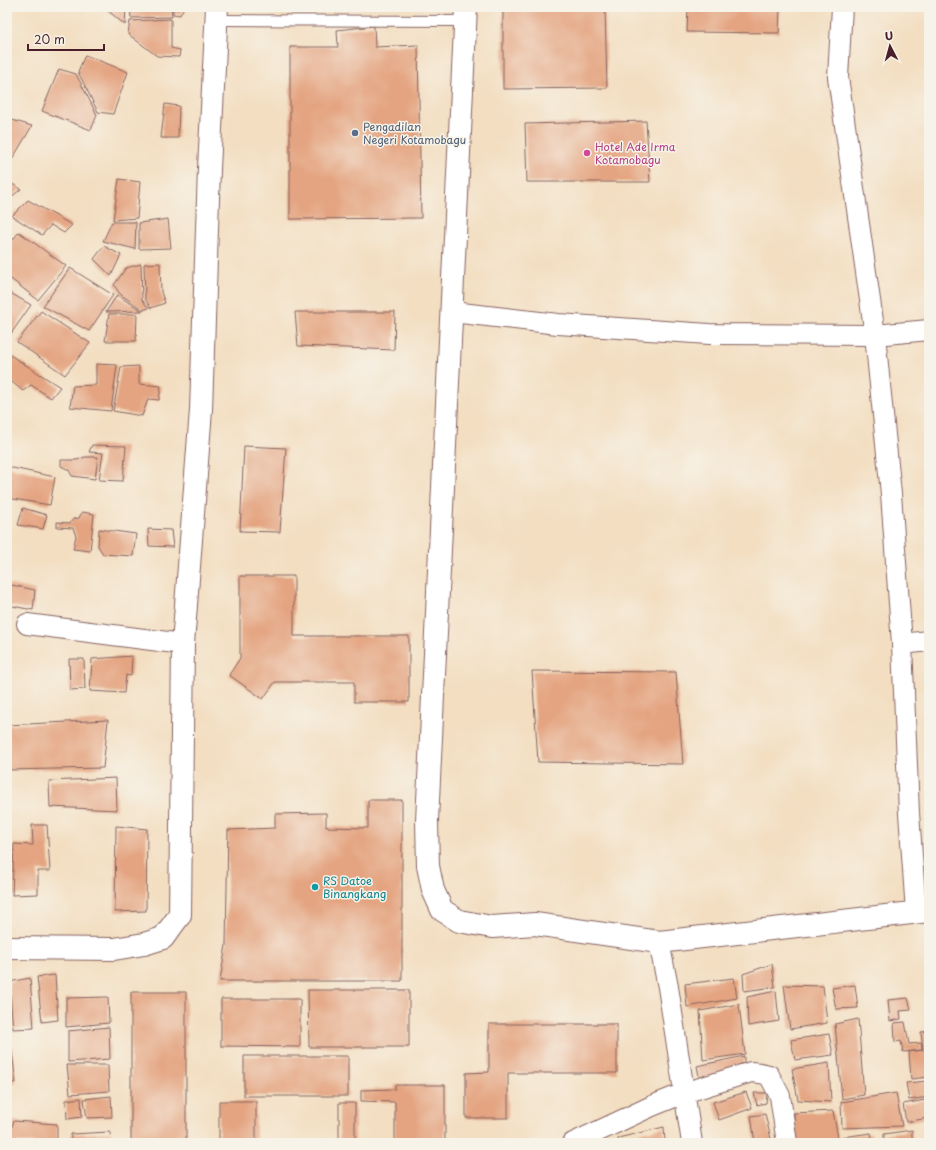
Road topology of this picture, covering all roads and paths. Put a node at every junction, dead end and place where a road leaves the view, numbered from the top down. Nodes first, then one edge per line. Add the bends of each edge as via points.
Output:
1 (842, 7) edge
2 (216, 14) edge
3 (465, 14) edge
4 (452, 312) junction
5 (929, 330) edge
6 (875, 335) junction
7 (27, 624) dead end
8 (929, 641) edge
9 (183, 644) junction
10 (902, 644) junction
11 (922, 912) edge
12 (659, 942) junction
13 (7, 948) edge
14 (684, 1093) junction
15 (574, 1143) edge
16 (692, 1143) edge
17 (787, 1143) edge

1 - 6 street via 838,77
2 - 3 lane
2 - 9 street via 201,410
3 - 4 street
4 - 6 street via 558,324 708,334
4 - 12 street via 427,821 428,866 433,890 442,910 459,921 492,927 535,924
5 - 6 street
6 - 10 street via 891,494
7 - 9 street
8 - 10 street
9 - 13 street via 180,915 163,938 144,944 114,949
10 - 11 street via 909,813
11 - 12 street
12 - 14 street
14 - 15 street
14 - 16 street
14 - 17 street via 751,1072 769,1076 780,1096

